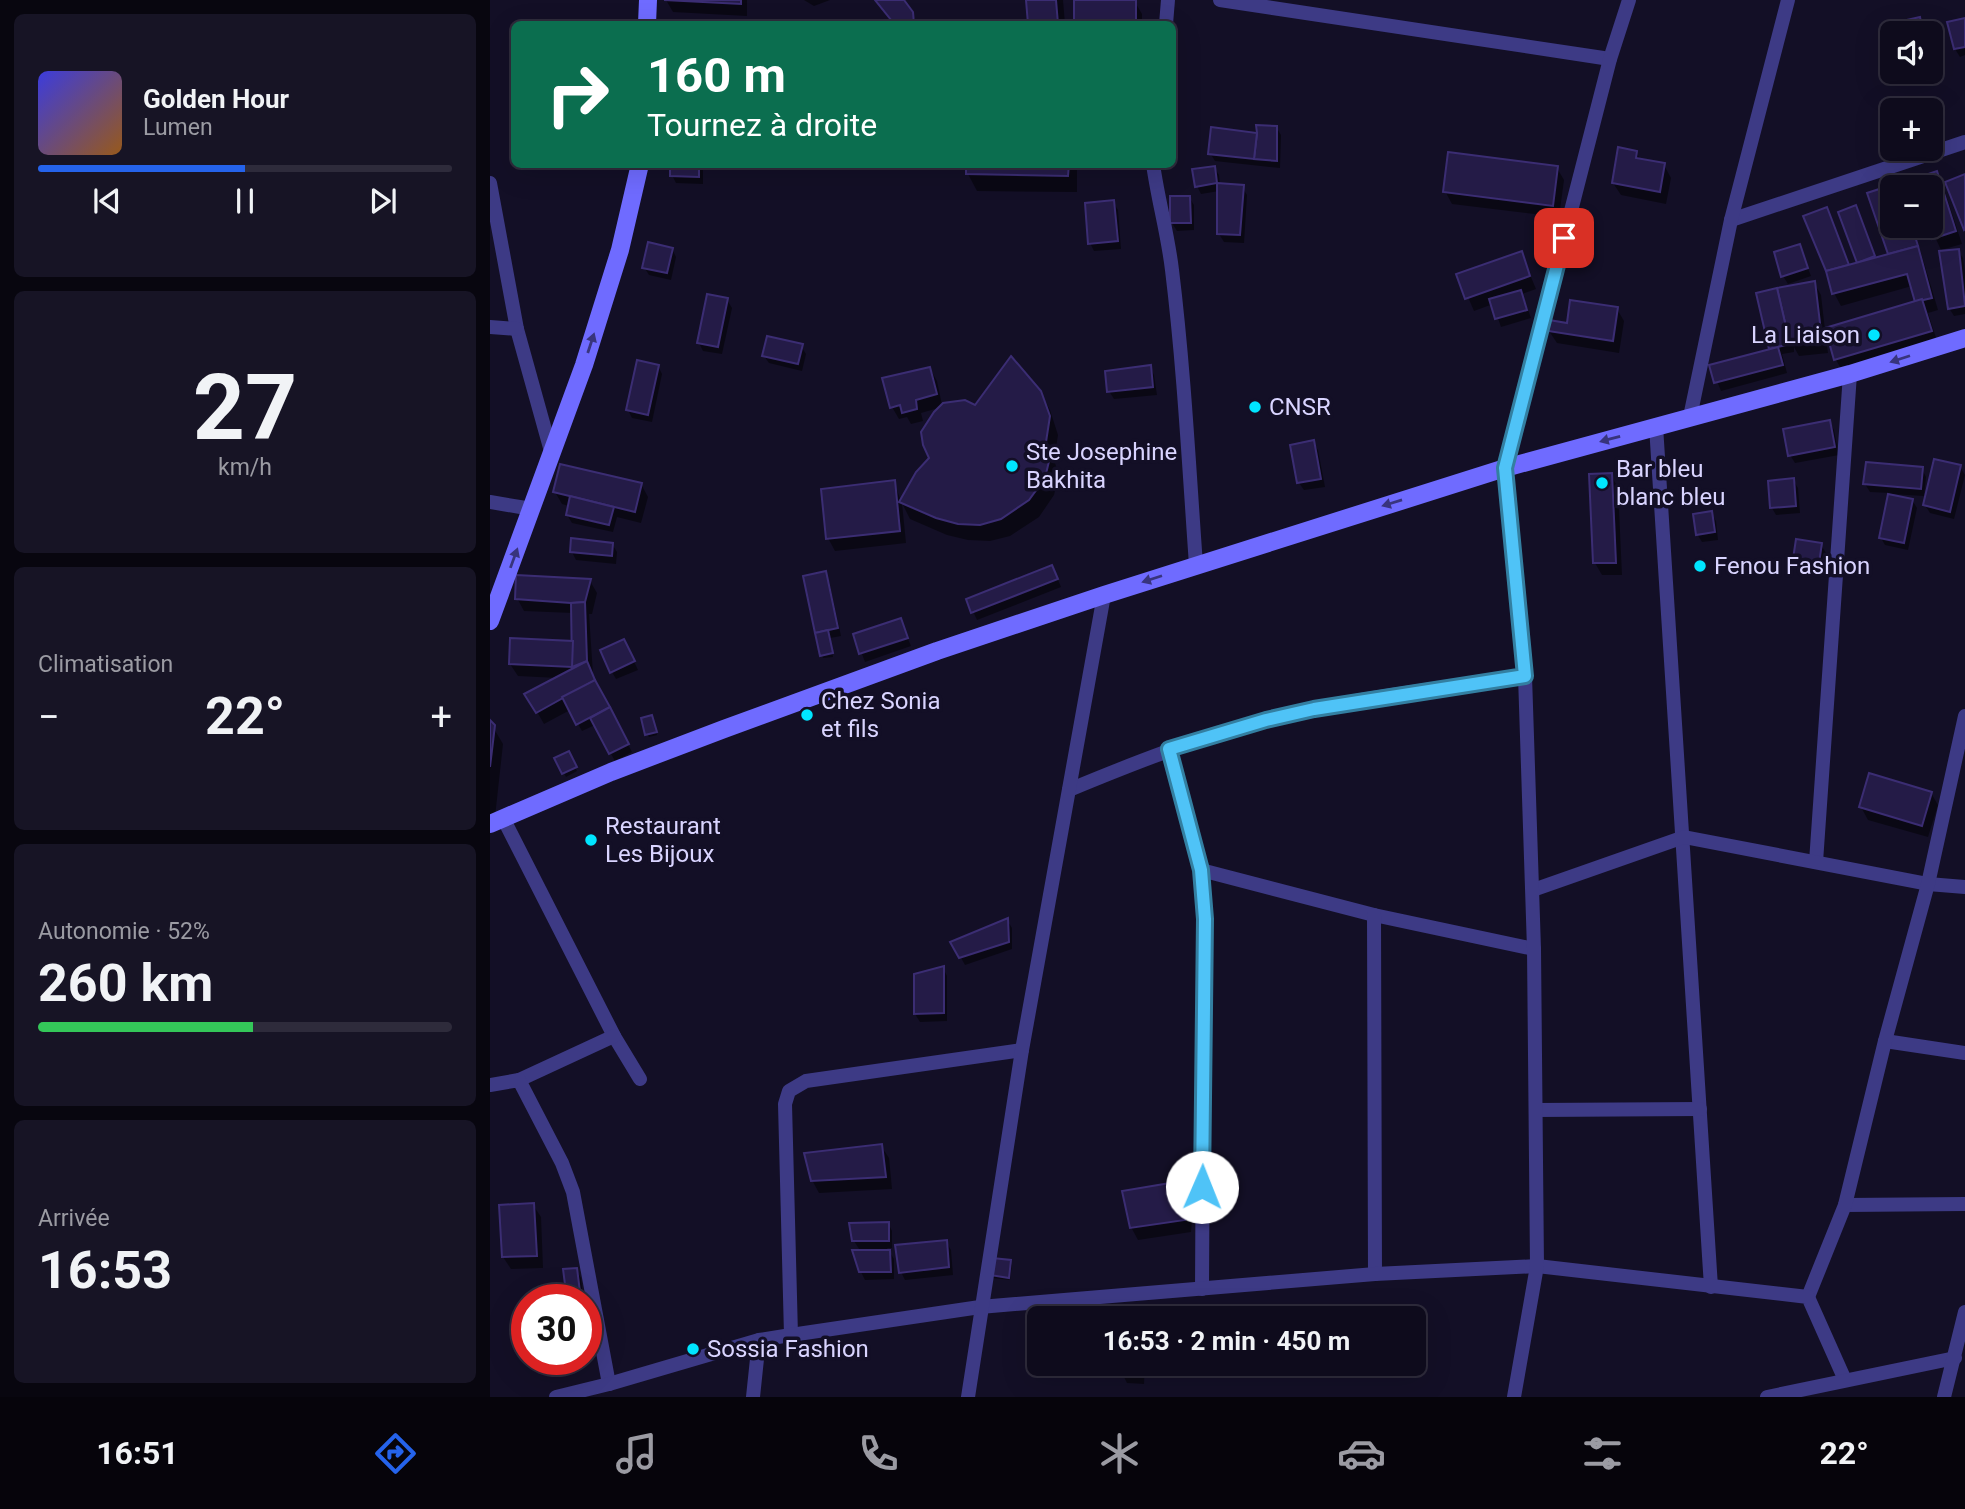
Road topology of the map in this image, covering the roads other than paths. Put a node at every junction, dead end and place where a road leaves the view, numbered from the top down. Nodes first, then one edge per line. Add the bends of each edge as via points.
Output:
1 (648, 0) edge
2 (1168, 0) edge
3 (1220, 0) edge
4 (1629, 0) edge
5 (1788, 0) edge
6 (648, 21) edge
7 (1166, 21) edge
8 (1611, 59) junction
9 (1965, 142) edge
10 (639, 168) edge
11 (1153, 168) edge
12 (490, 183) edge
13 (1731, 220) junction
14 (490, 327) edge
15 (517, 329) junction
16 (1965, 338) edge
17 (1850, 374) junction
18 (1690, 417) junction
19 (1656, 426) junction
20 (552, 455) junction
21 (1505, 468) junction
22 (490, 502) edge
23 (532, 509) junction
24 (1196, 565) junction
25 (1104, 595) junction
26 (490, 621) edge
27 (1525, 676) junction
28 (1965, 716) edge
29 (1169, 749) junction
30 (1069, 790) junction
31 (497, 821) edge
32 (1684, 836) junction
33 (1816, 862) junction
34 (1201, 870) junction
35 (1928, 884) junction
36 (1965, 887) edge
37 (1533, 890) junction
38 (1374, 915) junction
39 (1534, 949) junction
40 (614, 1036) junction
41 (1885, 1041) junction
42 (1021, 1050) junction
43 (1965, 1053) edge
44 (640, 1079) dead end
45 (519, 1080) junction
46 (490, 1086) edge
47 (1536, 1110) junction
48 (1700, 1110) junction
49 (1965, 1204) edge
50 (1845, 1205) junction
51 (1537, 1266) junction
52 (1375, 1274) junction
53 (1711, 1287) junction
54 (1202, 1289) junction
55 (1808, 1297) junction
56 (980, 1307) junction
57 (1965, 1312) edge
58 (791, 1335) junction
59 (759, 1340) junction
60 (1955, 1358) junction
61 (1845, 1380) junction
62 (609, 1384) junction
63 (556, 1397) edge
64 (753, 1397) edge
65 (968, 1397) edge
66 (1514, 1397) edge
67 (1767, 1397) edge
68 (1944, 1397) edge

1 - 6 main road
2 - 7 street
3 - 8 street
4 - 8 street
5 - 13 street
8 - 21 street
9 - 13 street
20 -> 10 main road via 603,309
11 - 24 street via 1178,321
12 - 15 street
13 - 18 street
14 - 15 street
15 - 20 street
16 -> 17 main road
17 - 18 main road
17 - 33 street
18 - 19 main road
19 -> 21 main road
19 - 32 street
20 - 23 main road
21 -> 24 main road
21 - 27 street
22 - 23 street
26 -> 23 main road
24 -> 25 main road
25 - 30 street
25 - 31 main road via 724,729
27 - 29 street via 1314,709
27 - 37 street
28 - 35 street
29 - 30 street
29 - 34 street
30 - 42 street
31 - 40 street
32 - 33 street
32 - 37 street
32 - 48 street
33 - 35 street
34 - 38 street
34 - 54 street via 1205,919
35 - 36 street
35 - 41 street
37 - 39 street
38 - 39 street
38 - 52 street
39 - 47 street
40 - 44 street
40 - 45 street
41 - 43 street
41 - 50 street
42 - 56 street
42 - 58 street via 806,1081 789,1091 785,1104
45 - 46 street
45 - 62 street via 573,1192
47 - 48 street
47 - 51 street
48 - 53 street
49 - 50 street
50 - 55 street
51 - 52 street
51 - 53 street
51 - 66 street
52 - 54 street
53 - 55 street
54 - 56 street
55 - 61 street
56 - 58 street
56 - 65 street
57 - 60 street
58 - 59 street
59 - 62 street
59 - 64 street
60 - 61 street
60 - 68 street
61 - 67 street
62 - 63 street

